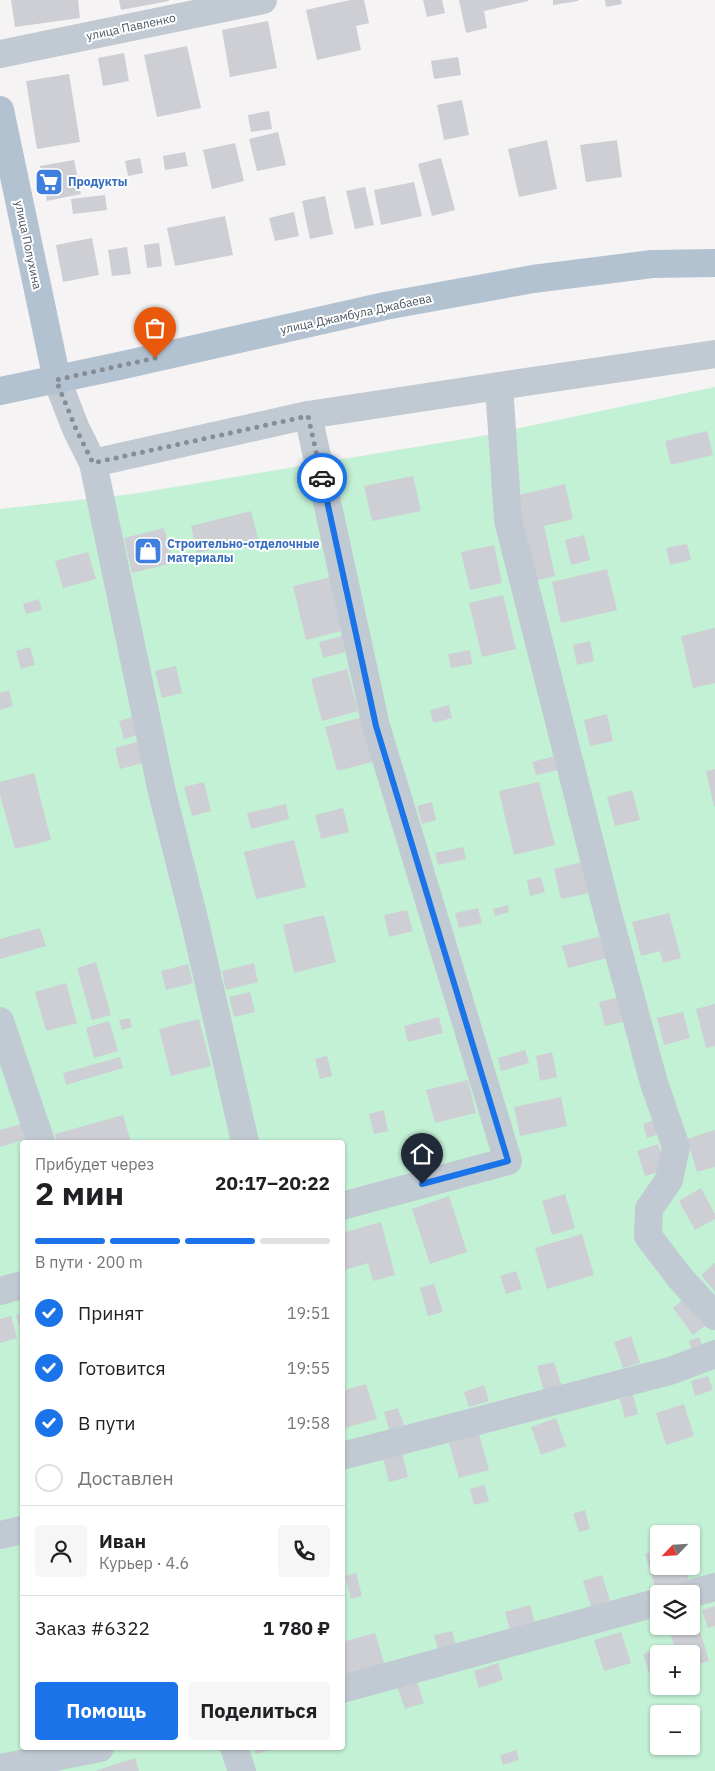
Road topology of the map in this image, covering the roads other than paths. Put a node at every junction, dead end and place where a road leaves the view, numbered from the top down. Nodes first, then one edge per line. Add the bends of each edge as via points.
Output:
1 (263, 0) edge
2 (0, 54) edge
3 (0, 110) edge
4 (715, 264) edge
5 (715, 354) edge
6 (56, 380) junction
7 (499, 386) junction
8 (0, 390) edge
9 (308, 416) junction
10 (93, 463) junction
11 (0, 1021) edge
12 (40, 1140) edge
13 (245, 1140) edge
14 (345, 1205) edge
15 (20, 1286) edge
16 (0, 1291) edge
17 (715, 1316) edge
18 (715, 1354) edge
19 (345, 1455) edge
20 (20, 1530) edge
21 (0, 1535) edge
22 (715, 1587) edge
23 (700, 1591) edge
24 (650, 1604) edge
25 (345, 1689) edge
26 (90, 1750) edge
27 (235, 1750) edge
28 (0, 1768) edge
29 (242, 1771) edge

1 - 2 street, улица Павленко
3 - 6 main road, улица Полухина
4 - 6 main road, улица Джамбула Джабаева via 652,264 533,279 385,306
5 - 7 street
6 - 8 main road, улица Джамбула Джабаева
6 - 10 street
7 - 9 street
7 - 17 street via 508,520 607,910 654,1083 676,1147 669,1180 650,1209 648,1236
9 - 10 street
9 - 14 street via 376,726 508,1161
10 - 13 street via 161,788
11 - 12 street
15 - 16 street
18 - 19 street via 670,1371
20 - 21 street
22 - 23 street
24 - 25 street
26 - 28 street
27 - 29 street

